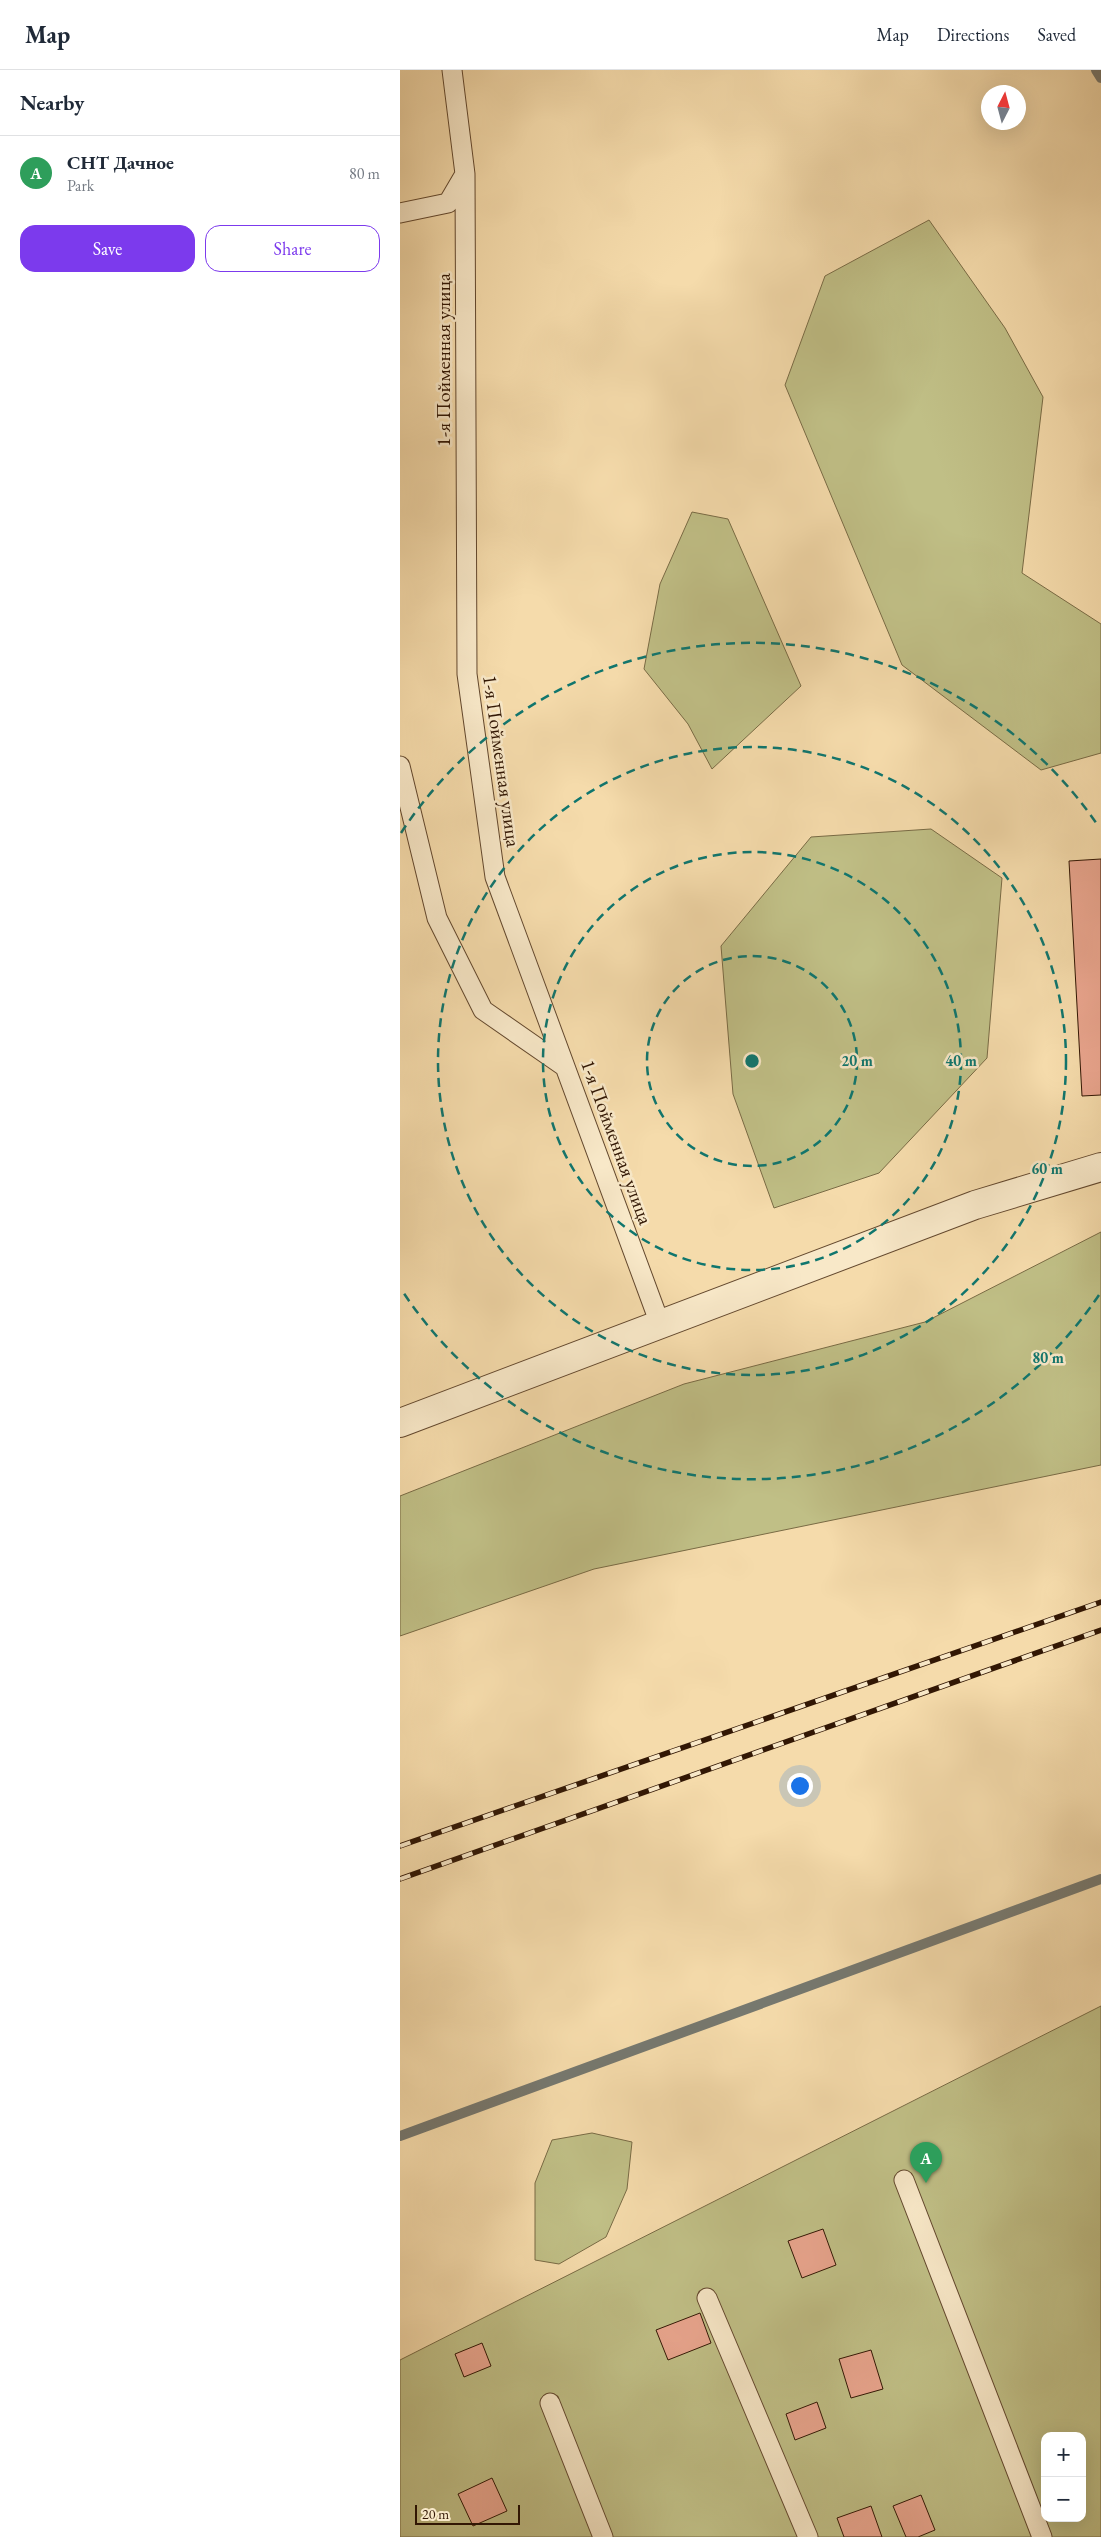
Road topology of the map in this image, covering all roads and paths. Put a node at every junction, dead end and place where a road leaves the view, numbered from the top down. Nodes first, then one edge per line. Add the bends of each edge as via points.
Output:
1 (452, 70) edge
2 (465, 174) junction
3 (400, 213) edge
4 (400, 766) edge
5 (566, 1067) junction
6 (1101, 1167) edge
7 (660, 1324) junction
8 (400, 1423) edge
9 (904, 2180) dead end
10 (707, 2298) dead end
11 (550, 2403) dead end
12 (603, 2537) edge
13 (808, 2537) edge
14 (1042, 2537) edge

1 - 2 lane, 1-я Пойменная улица
2 - 3 lane via 448,204
2 - 5 lane, 1-я Пойменная улица via 467,674 495,877
4 - 5 lane via 437,918 484,1010
5 - 7 lane, 1-я Пойменная улица
6 - 7 street via 974,1205
7 - 8 street
9 - 14 lane
10 - 13 lane
11 - 12 lane

